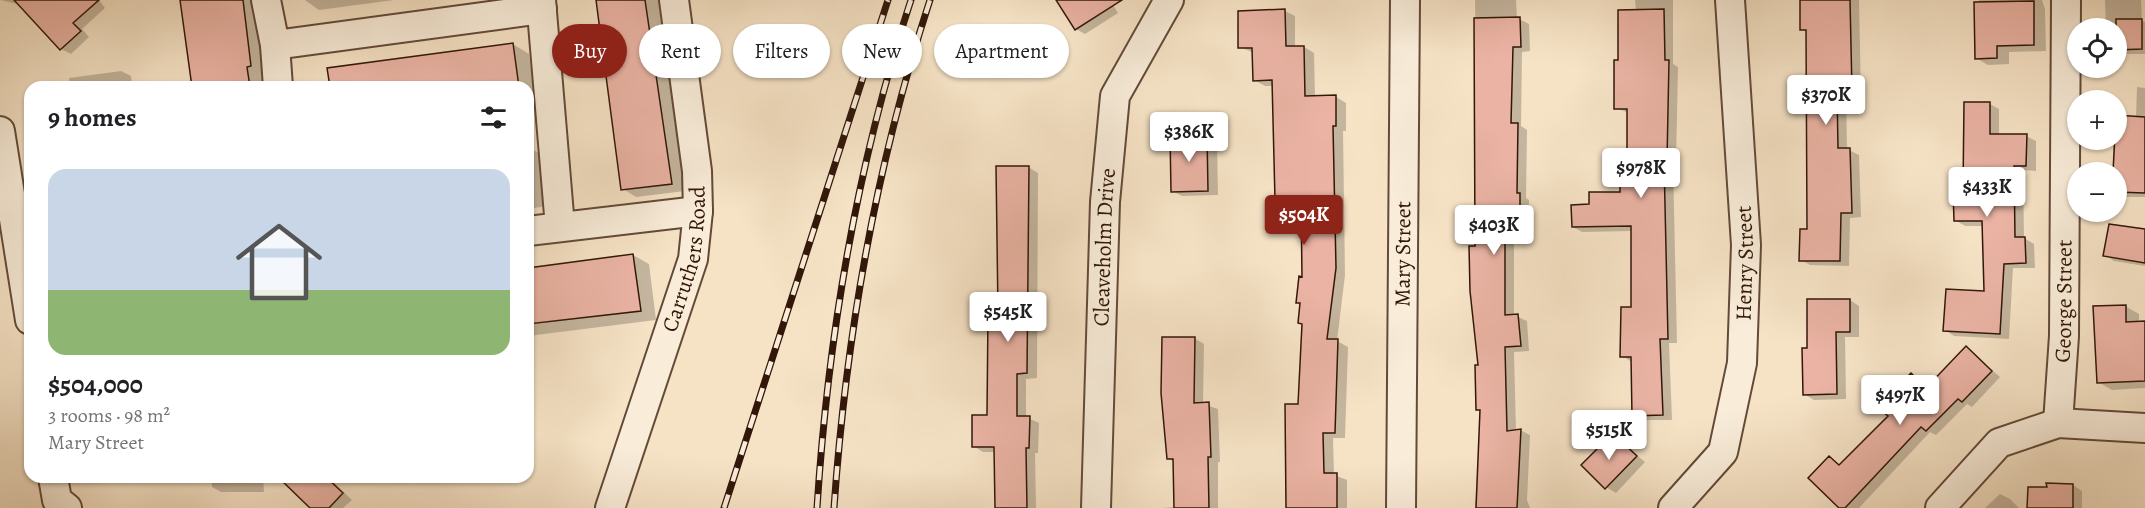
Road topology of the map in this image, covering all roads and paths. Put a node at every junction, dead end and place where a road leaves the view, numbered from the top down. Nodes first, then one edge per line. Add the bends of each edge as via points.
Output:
1 (266, 0) edge
2 (674, 0) edge
3 (1169, 0) edge
4 (1405, 0) edge
5 (1730, 0) edge
6 (2066, 0) edge
7 (542, 4) edge
8 (275, 45) junction
9 (278, 81) edge
10 (0, 131) edge
11 (698, 211) junction
12 (560, 227) junction
13 (534, 230) edge
14 (24, 282) edge
15 (2058, 423) junction
16 (2145, 428) edge
17 (55, 483) edge
18 (67, 508) edge
19 (610, 508) edge
20 (1096, 508) edge
21 (1401, 508) edge
22 (1673, 508) edge
23 (1940, 508) edge

1 - 8 street
2 - 11 street, Carruthers Road via 697,171
3 - 20 street, Cleaveholm Drive via 1115,96 1105,202
4 - 21 street, Mary Street
5 - 22 street, Henry Street via 1746,245 1742,363 1723,452
6 - 15 street, George Street via 2064,336
7 - 8 street
7 - 12 street
8 - 9 street
10 - 14 street
11 - 12 street
11 - 19 street, Carruthers Road via 693,260
12 - 13 street
15 - 16 street
15 - 23 street via 1999,444
17 - 18 street via 57,500

